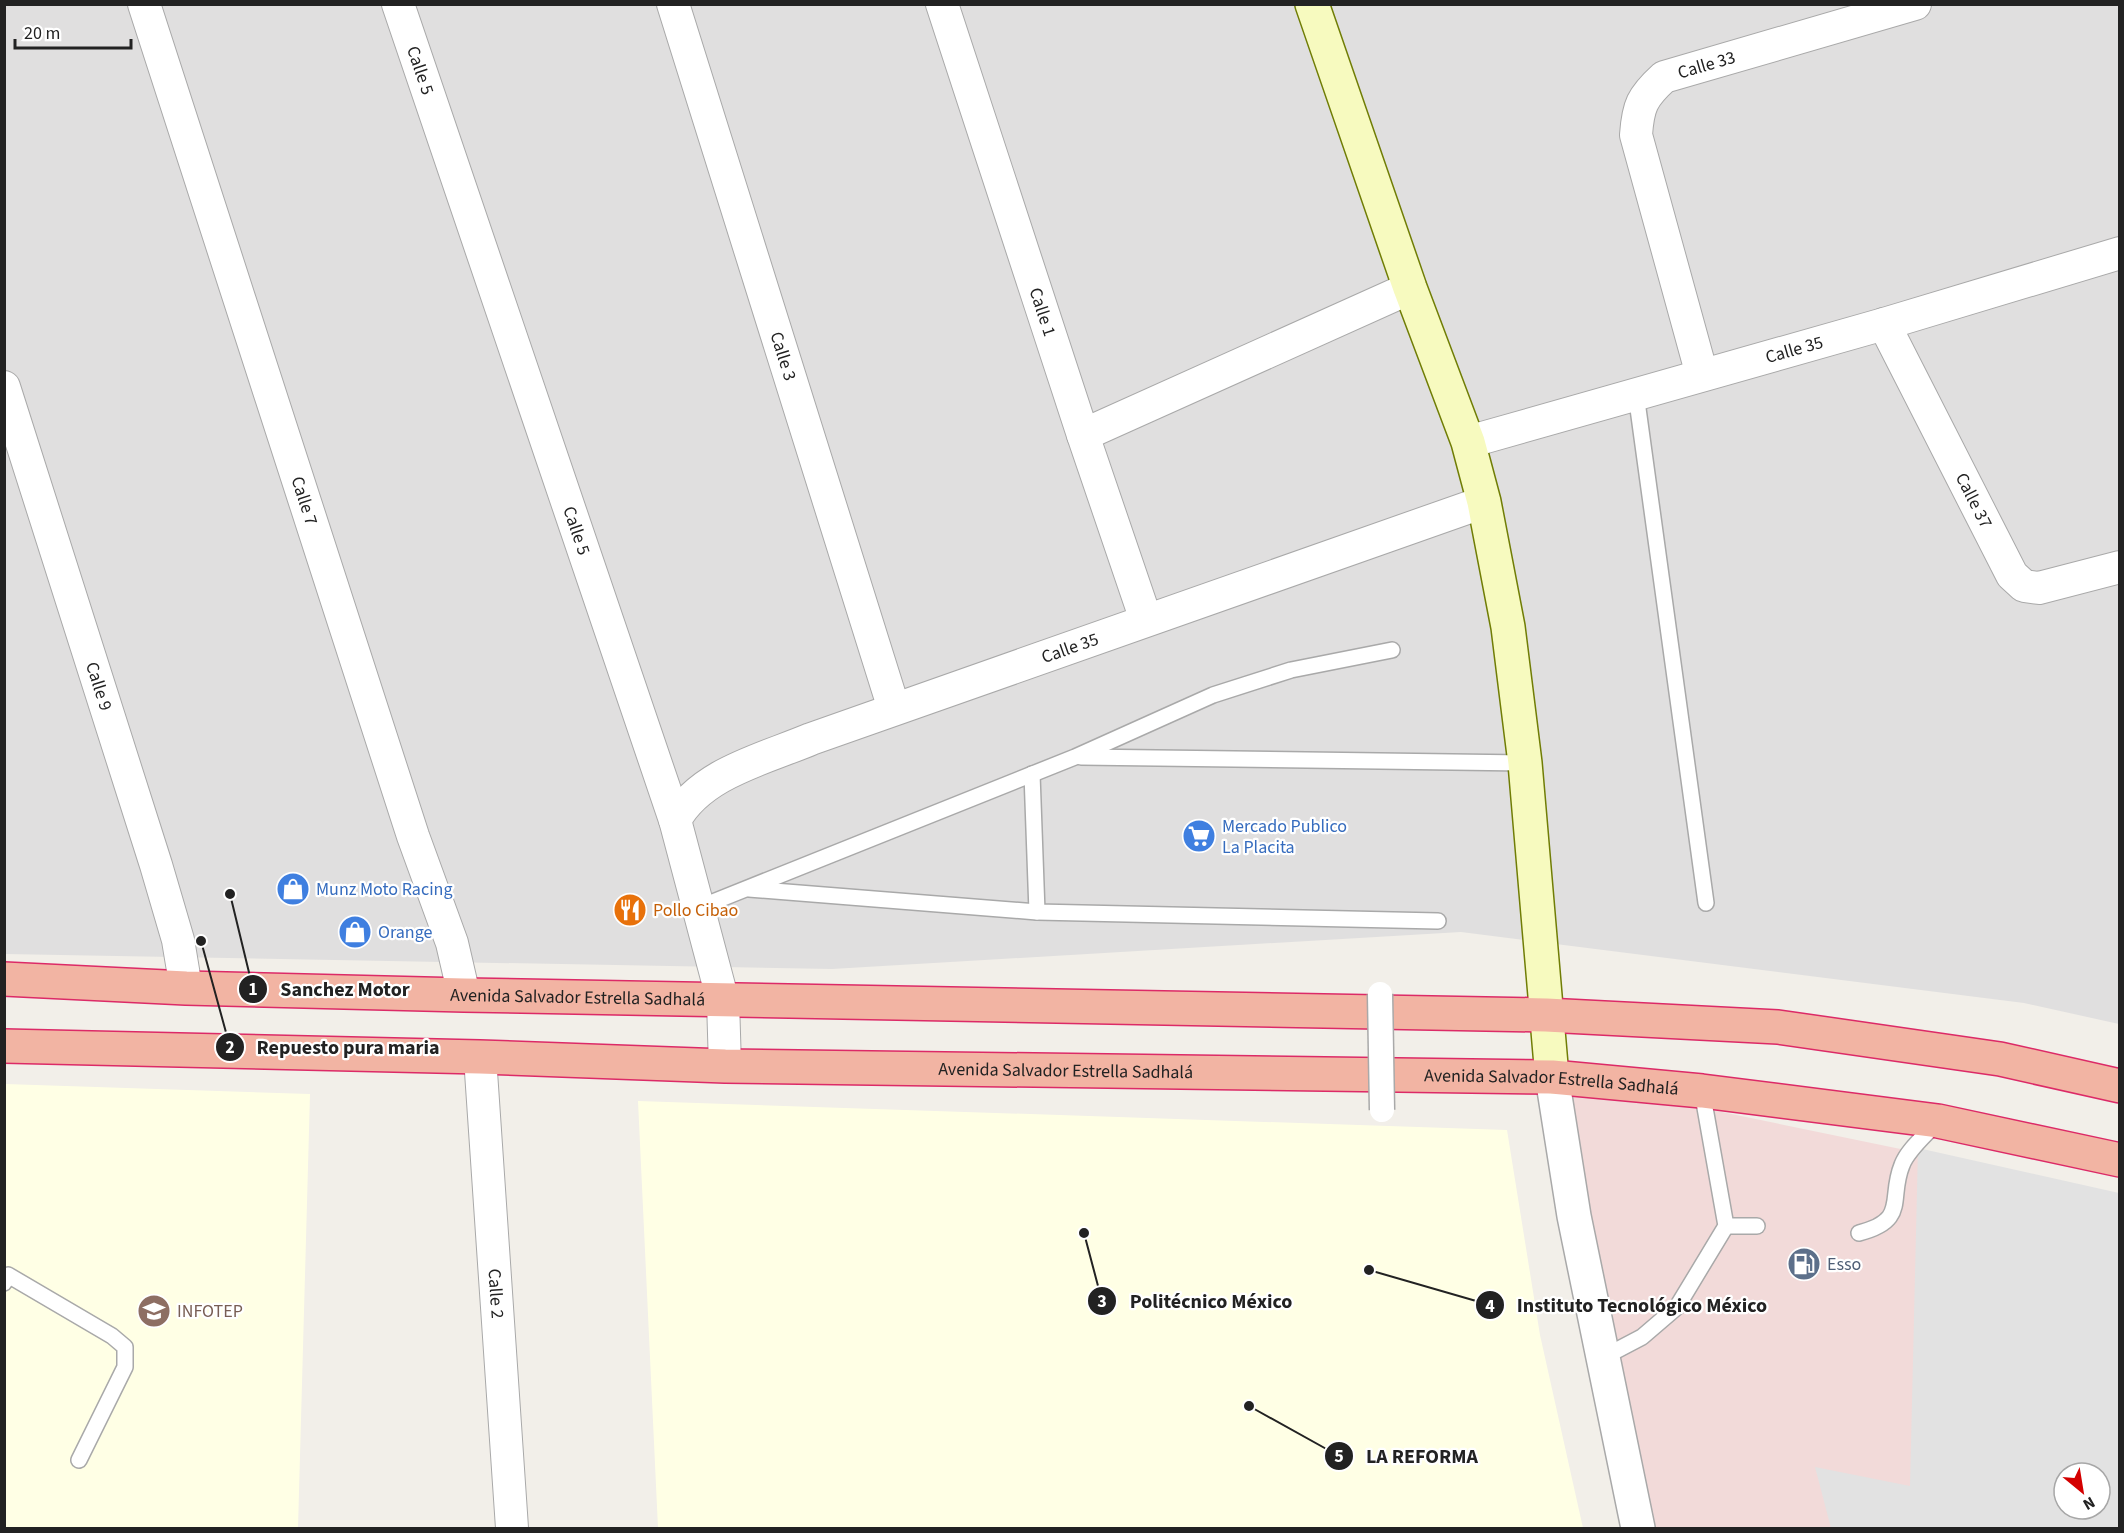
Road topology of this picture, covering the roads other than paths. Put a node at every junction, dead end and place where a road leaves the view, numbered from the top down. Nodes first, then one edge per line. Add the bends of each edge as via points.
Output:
1 (144, 4) edge
2 (398, 4) edge
3 (673, 4) edge
4 (942, 4) edge
5 (1311, 4) edge
6 (1915, 4) edge
7 (2120, 254) edge
8 (1410, 288) junction
9 (1884, 324) junction
10 (1702, 375) junction
11 (4, 387) edge
12 (1636, 394) junction
13 (1083, 435) junction
14 (1468, 442) junction
15 (1484, 502) junction
16 (2120, 567) edge
17 (1146, 620) junction
18 (1392, 650) dead end
19 (894, 709) junction
20 (1074, 757) junction
21 (1525, 763) junction
22 (1032, 774) junction
23 (675, 820) junction
24 (745, 889) junction
25 (1706, 903) dead end
26 (699, 908) junction
27 (1037, 912) junction
28 (1438, 921) dead end
29 (4, 979) edge
30 (186, 988) junction
31 (1380, 994) dead end
32 (464, 995) junction
33 (723, 1001) junction
34 (1546, 1015) junction
35 (4, 1046) edge
36 (480, 1057) junction
37 (725, 1066) junction
38 (1552, 1077) junction
39 (2120, 1086) edge
40 (1702, 1091) junction
41 (1382, 1110) dead end
42 (1938, 1121) junction
43 (2120, 1160) edge
44 (1726, 1226) junction
45 (1757, 1226) dead end
46 (1859, 1233) dead end
47 (6, 1277) edge
48 (1602, 1358) junction
49 (79, 1460) dead end
50 (512, 1528) edge
51 (1638, 1528) edge

1 - 32 street, Calle 7 via 413,836 452,943
2 - 23 street, Calle 5
3 - 19 street, Calle 3
4 - 13 street, Calle 1
5 - 8 main road
6 - 10 street, Calle 33 via 1664,77 1647,93 1637,112 1636,135
7 - 9 street, Calle 35
8 - 13 street
8 - 14 main road
9 - 10 street, Calle 35
9 - 16 street, Calle 37 via 2012,575 2024,586 2039,588
10 - 12 street, Calle 35
11 - 30 street, Calle 9 via 156,865 178,940
12 - 14 street, Calle 35
12 - 25 lane
13 - 17 street, Calle 1
14 - 15 main road
15 - 17 street, Calle 35
15 - 21 main road via 1508,627
17 - 19 street, Calle 35
18 - 20 lane via 1291,670 1213,695
19 - 23 street, Calle 35 via 722,776 687,800
20 - 21 lane
20 - 22 lane
21 - 34 main road
22 - 24 lane
22 - 27 lane
23 - 26 street, Calle 5
24 - 26 lane
24 - 27 lane
26 - 33 street, Calle 5
27 - 28 lane
29 - 30 highway, Avenida Salvador Estrella Sadhalá
30 - 32 highway, Avenida Salvador Estrella Sadhalá
31 - 41 street, bridge
32 - 33 highway, Avenida Salvador Estrella Sadhalá
33 - 34 highway, Avenida Salvador Estrella Sadhalá
33 - 37 street, Calle 5
34 - 38 main road
34 - 39 highway, Avenida Salvador Estrella Sadhalá via 1778,1027 2000,1059
35 - 36 highway, Avenida Salvador Estrella Sadhalá
36 - 37 highway, Avenida Salvador Estrella Sadhalá
36 - 50 street, Calle 2
37 - 38 highway, Avenida Salvador Estrella Sadhalá
38 - 40 highway, Avenida Salvador Estrella Sadhalá
38 - 48 street
40 - 42 highway, Avenida Salvador Estrella Sadhalá
40 - 44 lane
42 - 43 highway, Avenida Salvador Estrella Sadhalá
42 - 46 lane via 1902,1162 1896,1209 1884,1223
44 - 45 lane
44 - 48 lane via 1677,1307 1642,1337
47 - 49 lane via 125,1347 125,1367
48 - 51 street

